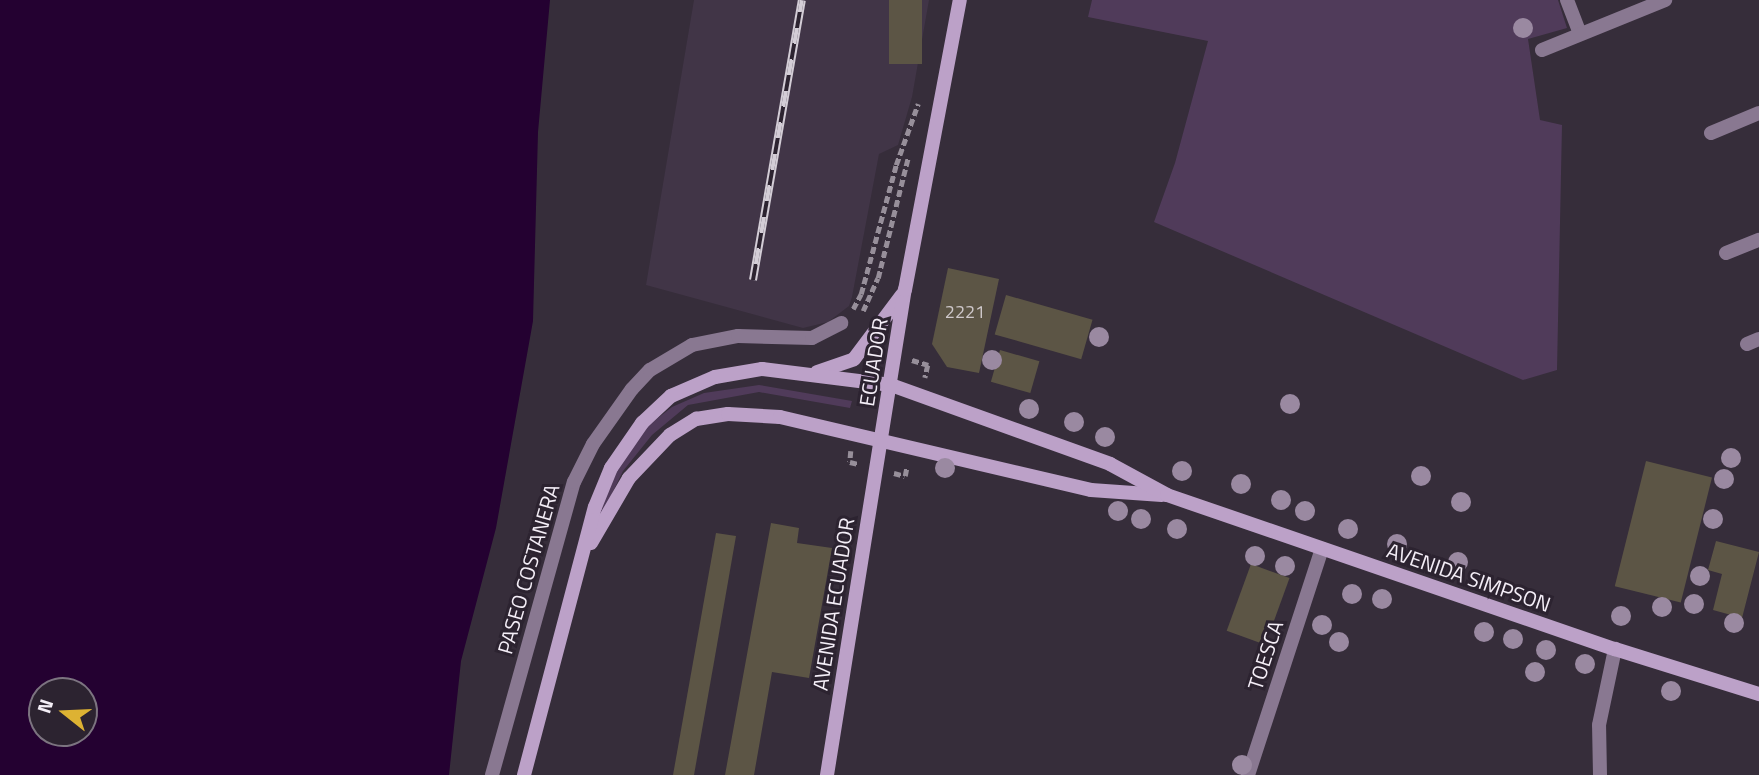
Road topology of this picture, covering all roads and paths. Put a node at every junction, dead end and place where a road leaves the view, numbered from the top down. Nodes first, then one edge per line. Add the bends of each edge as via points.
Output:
1 (960, 0) edge
2 (1567, 0) edge
3 (1665, 0) edge
4 (1580, 34) junction
5 (1542, 50) dead end
6 (1759, 113) edge
7 (1711, 133) dead end
8 (1759, 240) edge
9 (1726, 253) dead end
10 (905, 290) junction
11 (847, 321) junction
12 (809, 374) junction
13 (891, 385) junction
14 (853, 433) junction
15 (881, 440) junction
16 (850, 461) dead end
17 (1167, 495) junction
18 (1322, 549) junction
19 (581, 562) junction
20 (1615, 649) junction
21 (1759, 694) edge
22 (492, 775) edge
23 (524, 775) edge
24 (827, 775) edge
25 (1248, 775) edge
26 (1600, 775) edge

1 - 10 main road
2 - 4 street
3 - 4 street
4 - 5 street
6 - 7 street
8 - 9 street
10 - 12 main road via 854,359
10 - 13 main road, ECUADOR
11 - 11 path via 861,294 896,165 920,101 878,278 863,311
11 - 22 street, PASEO COSTANERA via 812,338 738,336 692,345 650,370 632,389 593,444 574,482
12 - 13 main road, AVENIDA SIMPSON
12 - 19 main road via 738,372 692,385 659,406 611,468
13 - 15 main road, ECUADOR
13 - 17 main road, AVENIDA SIMPSON via 1110,464
14 - 15 main road, AVENIDA SIMPSON
14 - 16 path
14 - 19 main road, AVENIDA SIMPSON via 752,413 696,419 670,435 629,478
15 - 17 main road, AVENIDA SIMPSON via 1091,490
15 - 24 main road, AVENIDA ECUADOR
17 - 18 main road, AVENIDA SIMPSON
18 - 20 main road, AVENIDA SIMPSON
18 - 25 street, TOESCA
19 - 23 main road
20 - 21 main road, AVENIDA SIMPSON
20 - 26 street via 1599,725

